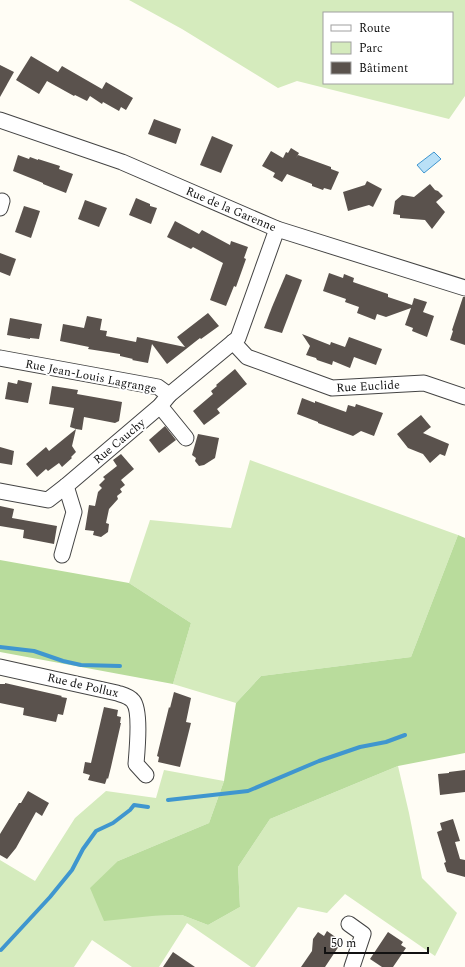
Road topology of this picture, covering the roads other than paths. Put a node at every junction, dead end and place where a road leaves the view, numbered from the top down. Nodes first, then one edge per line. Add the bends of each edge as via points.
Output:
1 (0, 120) edge
2 (277, 229) junction
3 (465, 288) edge
4 (233, 342) junction
5 (0, 358) edge
6 (465, 397) edge
7 (165, 401) junction
8 (186, 438) dead end
9 (66, 486) junction
10 (0, 491) edge
11 (62, 555) dead end
12 (0, 667) edge
13 (146, 775) dead end
14 (349, 924) dead end
15 (352, 967) edge

1 - 2 street, Rue de la Garenne via 122,162
2 - 3 street, Rue de la Garenne
2 - 4 street, Rue Jean-Louis Lagrange via 238,338
4 - 6 street, Rue Euclide via 247,357 332,388 424,383
4 - 7 street, Rue Jean-Louis Lagrange
5 - 7 street, Rue Jean-Louis Lagrange via 158,387
7 - 8 street
7 - 9 street, Rue Cauchy
9 - 10 street, Rue Cauchy via 48,500
9 - 11 street via 74,512
12 - 13 street, Rue de Pollux via 127,696 135,702 138,714 136,764
14 - 15 street via 363,934

